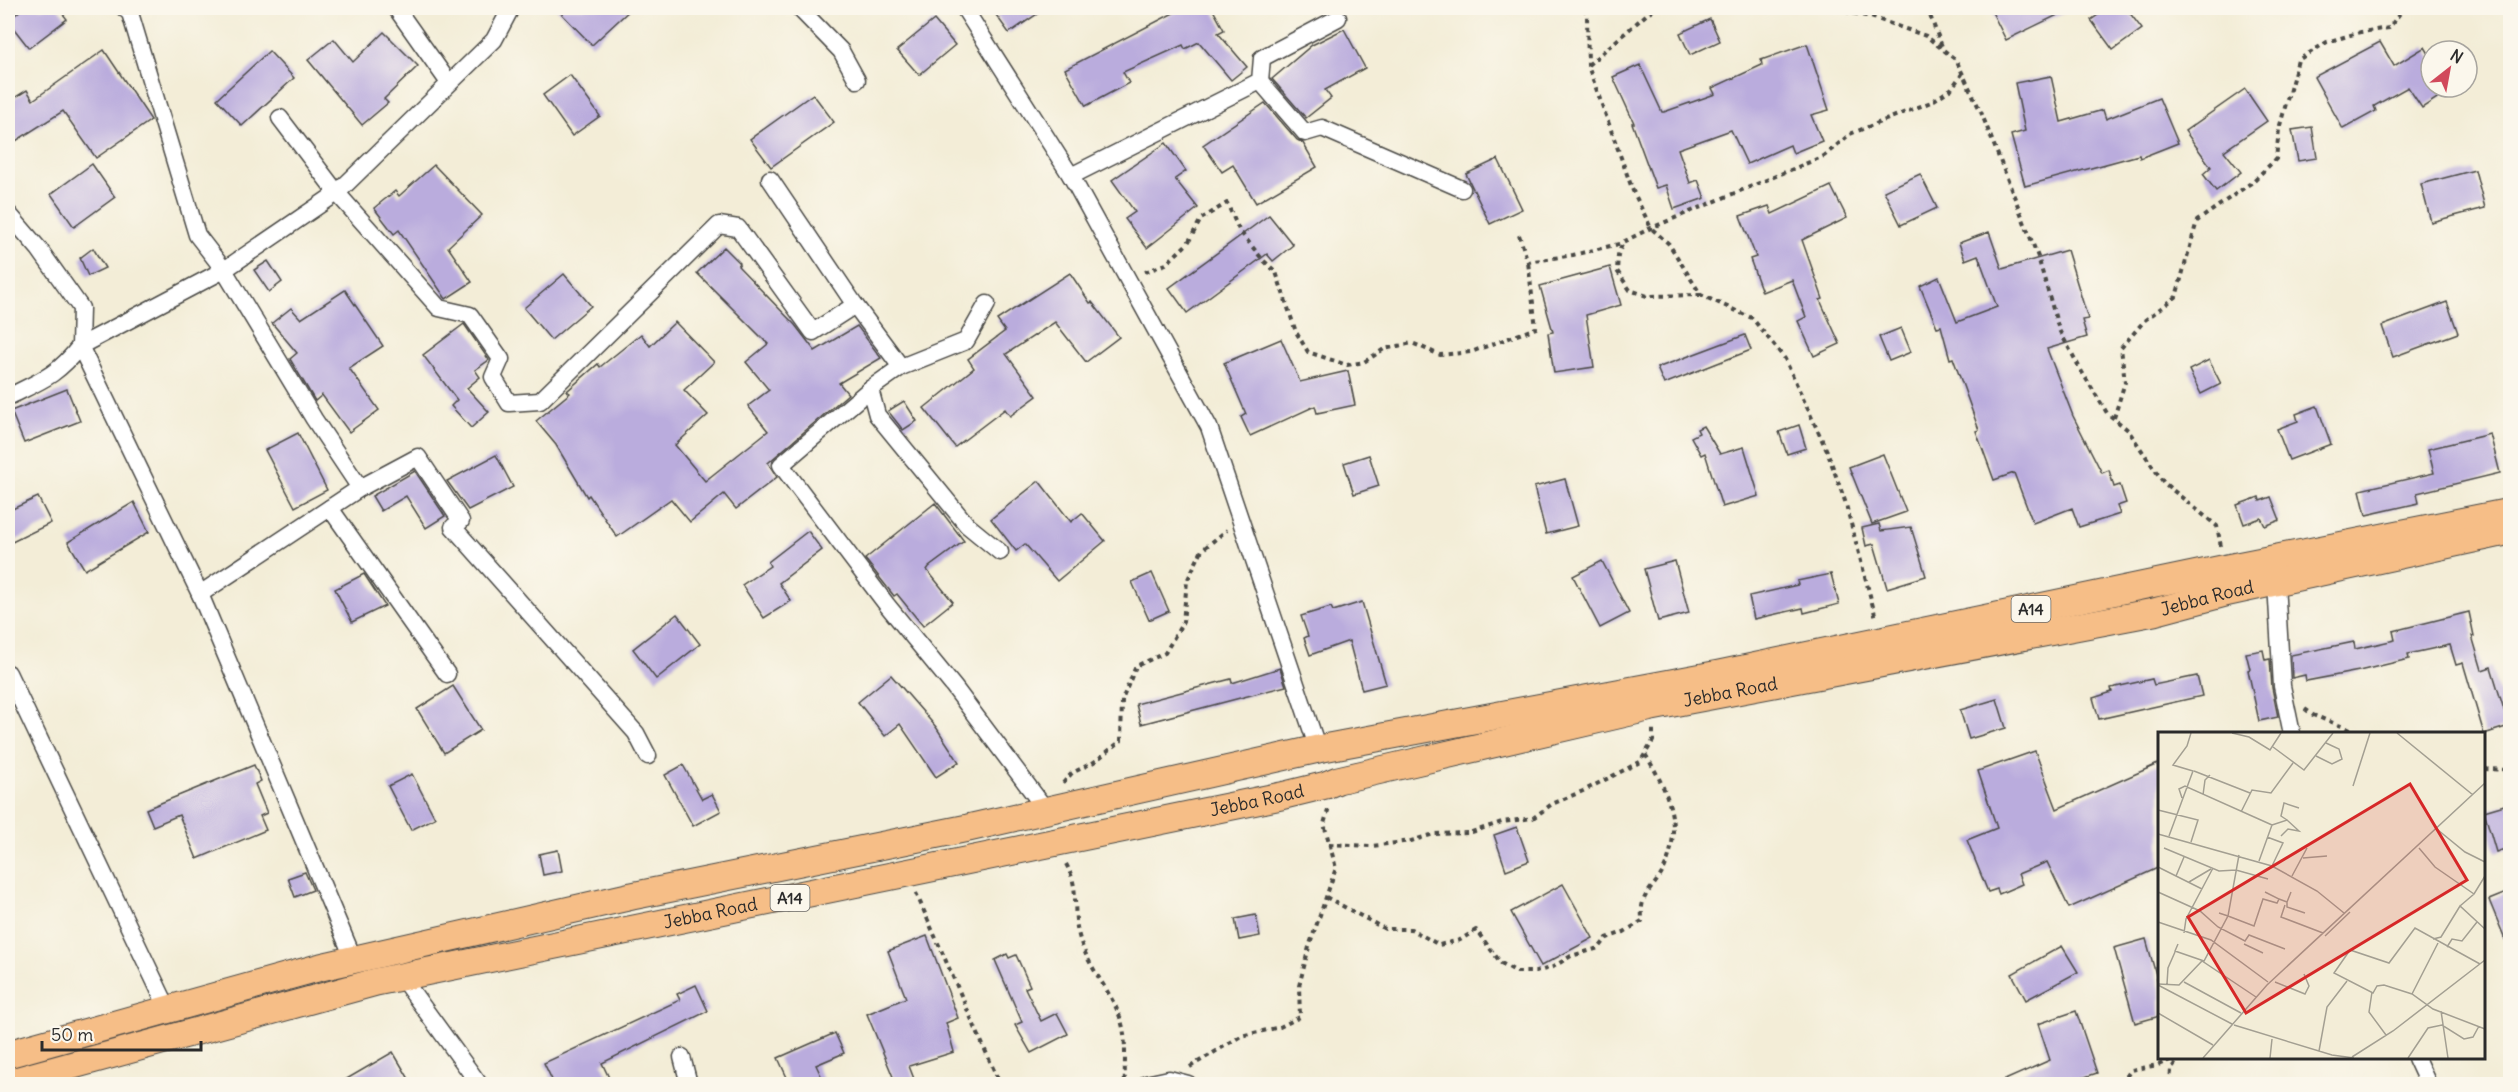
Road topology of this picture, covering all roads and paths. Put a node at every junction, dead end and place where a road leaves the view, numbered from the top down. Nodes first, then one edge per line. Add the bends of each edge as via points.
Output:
1 (124, 8) edge
2 (396, 8) edge
3 (511, 8) edge
4 (799, 8) edge
5 (964, 8) edge
6 (1585, 8) edge
7 (1654, 8) edge
8 (1827, 8) edge
9 (1927, 8) edge
10 (2396, 8) edge
11 (1338, 18) dead end
12 (1943, 50) junction
13 (1588, 66) junction
14 (1962, 73) junction
15 (857, 80) dead end
16 (1260, 81) junction
17 (449, 83) junction
18 (280, 118) dead end
19 (1071, 176) junction
20 (770, 178) dead end
21 (1462, 189) dead end
22 (337, 193) junction
23 (8, 213) edge
24 (1651, 228) junction
25 (1519, 236) dead end
26 (1623, 242) junction
27 (1528, 262) junction
28 (224, 270) junction
29 (1128, 279) junction
30 (1701, 295) junction
31 (987, 304) dead end
32 (855, 305) junction
33 (80, 346) junction
34 (901, 367) junction
35 (870, 389) junction
36 (8, 397) edge
37 (2114, 418) junction
38 (360, 488) junction
39 (330, 508) junction
40 (2511, 512) edge
41 (1242, 522) junction
42 (2511, 531) edge
43 (1000, 552) dead end
44 (2227, 568) junction
45 (2276, 583) junction
46 (200, 594) junction
47 (1881, 639) junction
48 (8, 673) edge
49 (447, 674) dead end
50 (2284, 695) junction
51 (1652, 707) junction
52 (2292, 732) edge
53 (2356, 732) edge
54 (1318, 749) junction
55 (1645, 754) junction
56 (648, 756) dead end
57 (2485, 769) edge
58 (2511, 770) edge
59 (1338, 780) junction
60 (1039, 799) junction
61 (1055, 844) junction
62 (1329, 844) junction
63 (917, 872) junction
64 (1326, 897) junction
65 (354, 960) junction
66 (402, 978) junction
67 (168, 1010) junction
68 (8, 1054) edge
69 (682, 1057) dead end
70 (2174, 1059) edge
71 (2176, 1059) edge
72 (2416, 1059) edge
73 (1169, 1079) junction
74 (8, 1083) edge
75 (479, 1084) edge
76 (689, 1084) edge
77 (1000, 1084) edge
78 (1125, 1084) edge
79 (1146, 1084) edge
80 (1188, 1084) edge
81 (2121, 1084) edge
82 (2170, 1084) edge
83 (2428, 1084) edge

1 - 28 street via 130,13 197,235
2 - 17 street
3 - 17 street via 494,40
4 - 15 street via 842,51
5 - 19 street
6 - 13 path
7 - 13 path
8 - 12 path via 1871,17 1926,36
9 - 12 path
10 - 37 path via 2400,13 2389,28 2327,42 2298,60 2278,129 2276,159 2251,183 2197,221 2176,297 2145,320 2121,348 2125,382
11 - 16 street via 1262,58
12 - 14 path via 1956,60
13 - 24 path via 1633,191
14 - 24 path via 1951,89 1931,102 1850,134 1824,156
14 - 37 path via 2038,257 2059,330 2107,413
16 - 19 street
16 - 21 street via 1305,133 1322,128
17 - 22 street
18 - 22 street
19 - 29 street
20 - 32 street
22 - 28 street
22 - 32 street via 439,308 470,315 501,359 493,377 509,403 540,401 719,225 738,228 813,332
23 - 33 street via 81,308
24 - 26 path
24 - 30 path via 1669,244
25 - 27 path
26 - 27 path
26 - 30 path via 1617,271 1630,290 1647,296
27 - 29 path via 1536,328 1470,352 1440,354 1412,343 1384,349 1364,362 1347,365 1308,351 1296,332 1276,272 1239,230 1227,203 1201,219 1188,243 1166,264
28 - 33 street
28 - 38 street
29 - 41 street via 1209,427
30 - 47 path via 1752,318 1785,359 1845,501
31 - 34 street via 966,341
32 - 34 street
33 - 36 street via 53,375
33 - 46 street
34 - 35 street
35 - 43 street via 876,415 967,525
35 - 60 street via 781,465
37 - 44 path via 2128,429 2164,483 2217,526
38 - 39 street
38 - 56 street via 418,456 461,521 453,527 636,733
39 - 46 street
39 - 49 street
40 - 44 highway, Jebba Road / A14
41 - 54 street
41 - 60 path via 1228,528 1202,550 1187,581 1183,622 1165,653 1136,666 1122,700 1121,741
42 - 45 highway, Jebba Road / A14
44 - 47 highway, Jebba Road / A14
45 - 50 street
45 - 51 highway, Jebba Road / A14 via 2154,612
46 - 65 street
47 - 54 highway, Jebba Road / A14 via 1719,674
48 - 67 street
50 - 52 street
50 - 53 path via 2313,715
51 - 55 path via 1653,741
51 - 59 highway, Jebba Road / A14
54 - 60 highway, Jebba Road
55 - 62 path via 1640,762 1552,804 1533,818 1502,822 1469,833 1434,834 1372,846
55 - 64 path via 1671,806 1674,832 1663,872 1643,902 1642,921 1607,938 1599,948 1536,972 1517,972 1501,963 1476,930 1460,940 1440,945 1411,929 1385,929
57 - 58 path
59 - 61 highway, Jebba Road / A14 via 1281,796
59 - 62 path via 1324,824
60 - 65 highway, Jebba Road
61 - 63 highway, Jebba Road / A14
61 - 78 path via 1072,874 1077,930 1087,962 1122,1024
62 - 64 path via 1336,868
63 - 66 highway, Jebba Road / A14
63 - 77 path via 916,895
64 - 73 path via 1299,986 1300,1017 1280,1027 1241,1036
65 - 67 highway, Jebba Road
66 - 74 highway, Jebba Road / A14 via 330,994
66 - 75 street
67 - 68 highway, Jebba Road
69 - 76 street
70 - 81 path via 2131,1070
71 - 82 path
72 - 83 street
73 - 79 street
73 - 80 street

